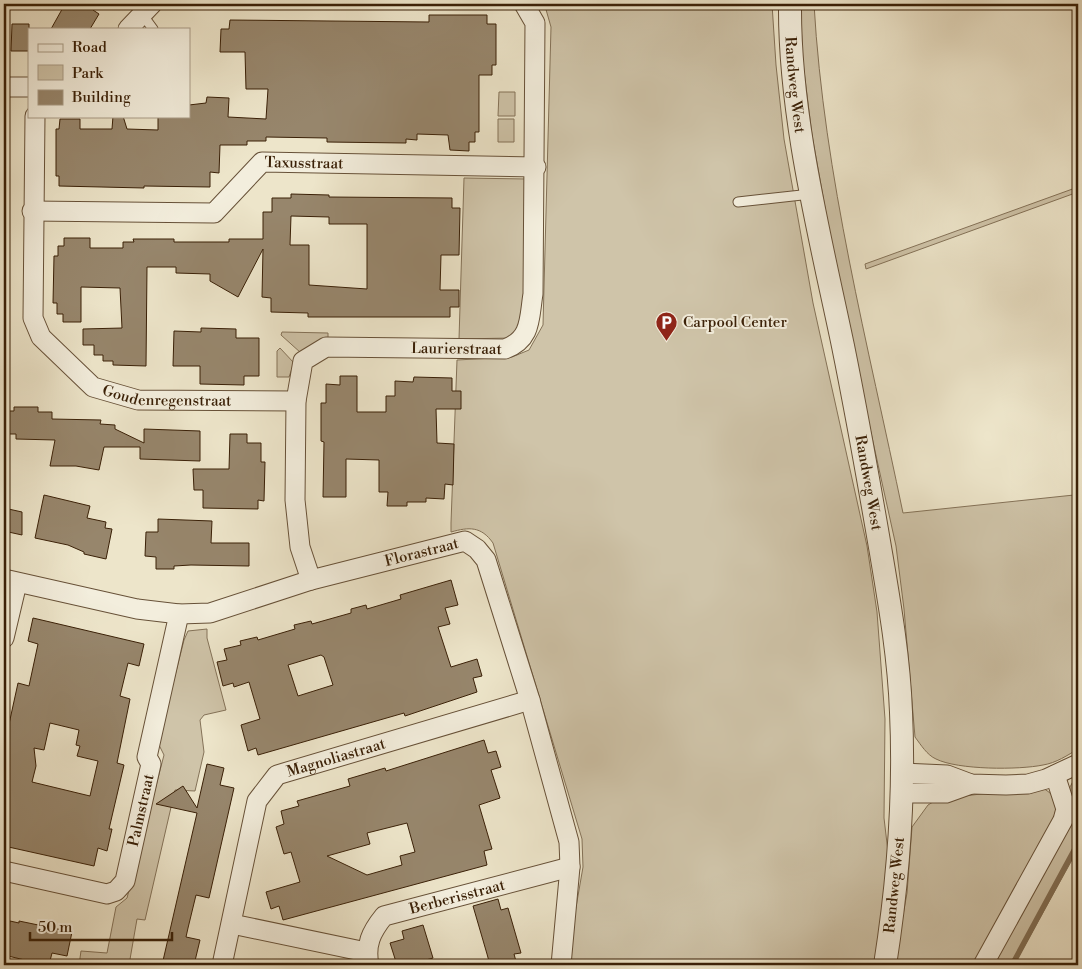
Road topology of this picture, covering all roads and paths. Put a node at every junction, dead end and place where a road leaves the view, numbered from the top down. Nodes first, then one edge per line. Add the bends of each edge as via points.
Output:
1 (524, 4) edge
2 (790, 4) edge
3 (147, 9) edge
4 (129, 28) edge
5 (153, 28) edge
6 (4, 87) edge
7 (28, 87) edge
8 (35, 118) edge
9 (536, 166) junction
10 (811, 194) junction
11 (738, 202) dead end
12 (32, 211) junction
13 (296, 400) junction
14 (311, 580) junction
15 (10, 581) edge
16 (179, 614) junction
17 (4, 638) edge
18 (530, 700) junction
19 (1078, 764) edge
20 (1055, 775) junction
21 (902, 783) junction
22 (570, 867) junction
23 (4, 870) edge
24 (232, 924) junction
25 (368, 959) edge
26 (222, 965) edge
27 (561, 965) edge
28 (885, 965) edge
29 (983, 965) edge

1 - 9 street, Laurierstraat via 535,23
2 - 10 street, Randweg West via 798,111
3 - 4 street
3 - 5 lane
6 - 7 street
8 - 12 street, Goudenregenstraat
9 - 12 street, Taxusstraat via 262,162 214,213
9 - 13 street, Laurierstraat via 533,294 528,327 517,344 505,349 326,347 303,361
10 - 11 lane
10 - 21 street, Randweg West via 860,430 896,642
12 - 13 street, Goudenregenstraat via 33,318 41,337 93,387 138,400
13 - 14 street, Laurierstraat via 296,500 300,547
14 - 16 street, Florastraat via 210,613
14 - 18 street, Florastraat via 464,542 477,549 486,560
15 - 16 street, Florastraat via 137,609
15 - 17 street
16 - 23 street, Palmstraat via 147,757 151,764 125,881 116,891 107,894
18 - 22 street, Florastraat via 569,842
18 - 24 street, Magnoliastraat via 277,775 257,802
19 - 20 street
20 - 21 street via 1028,784 971,784 946,775
20 - 29 street via 1066,809 1064,820
21 - 28 street, Randweg West via 900,842
22 - 25 street, Berberisstraat via 384,916 372,931
22 - 27 street, Florastraat
24 - 25 street, Berberisstraat
24 - 26 street, Magnoliastraat

